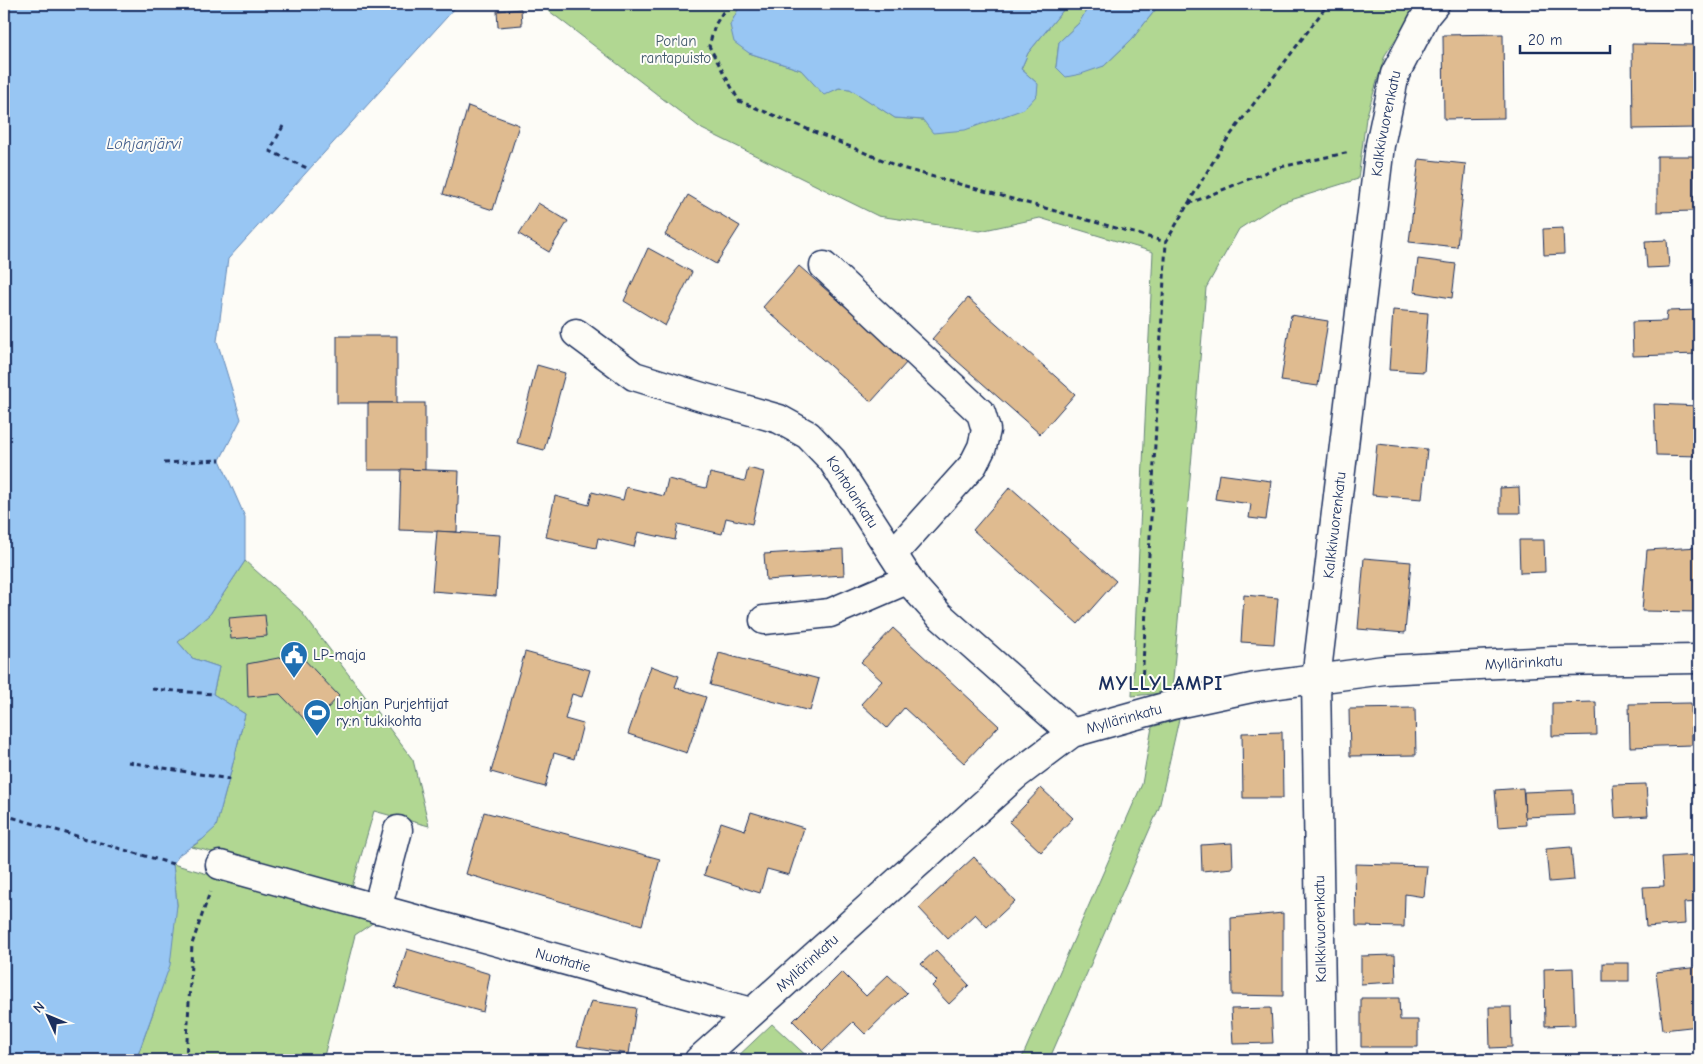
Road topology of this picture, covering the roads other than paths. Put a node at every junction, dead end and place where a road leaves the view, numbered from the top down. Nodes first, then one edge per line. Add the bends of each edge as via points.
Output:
1 (1435, 4) edge
2 (824, 266) dead end
3 (576, 333) dead end
4 (893, 554) junction
5 (909, 579) junction
6 (764, 620) dead end
7 (1699, 659) edge
8 (1316, 679) junction
9 (1072, 733) junction
10 (398, 830) dead end
11 (220, 865) road end
12 (376, 909) junction
13 (751, 1012) junction
14 (699, 1060) edge
15 (1322, 1060) edge

1 - 8 street, Kalkkivuorenkatu via 1395,74 1380,146
2 - 4 street via 981,413 986,430 973,465
3 - 4 street, Kohtolankatu via 634,376 779,419 808,434 832,460
4 - 5 street, Kohtolankatu
5 - 6 street via 830,613
5 - 9 street, Kohtolankatu via 939,615
7 - 8 street, Myllärinkatu via 1384,670
8 - 9 street, Myllärinkatu via 1256,687 1172,705
8 - 15 street, Kalkkivuorenkatu
9 - 13 street, Myllärinkatu via 1016,776
10 - 12 street
11 - 12 street, Nuottatie
12 - 13 street, Nuottatie
13 - 14 street, Myllärinkatu

